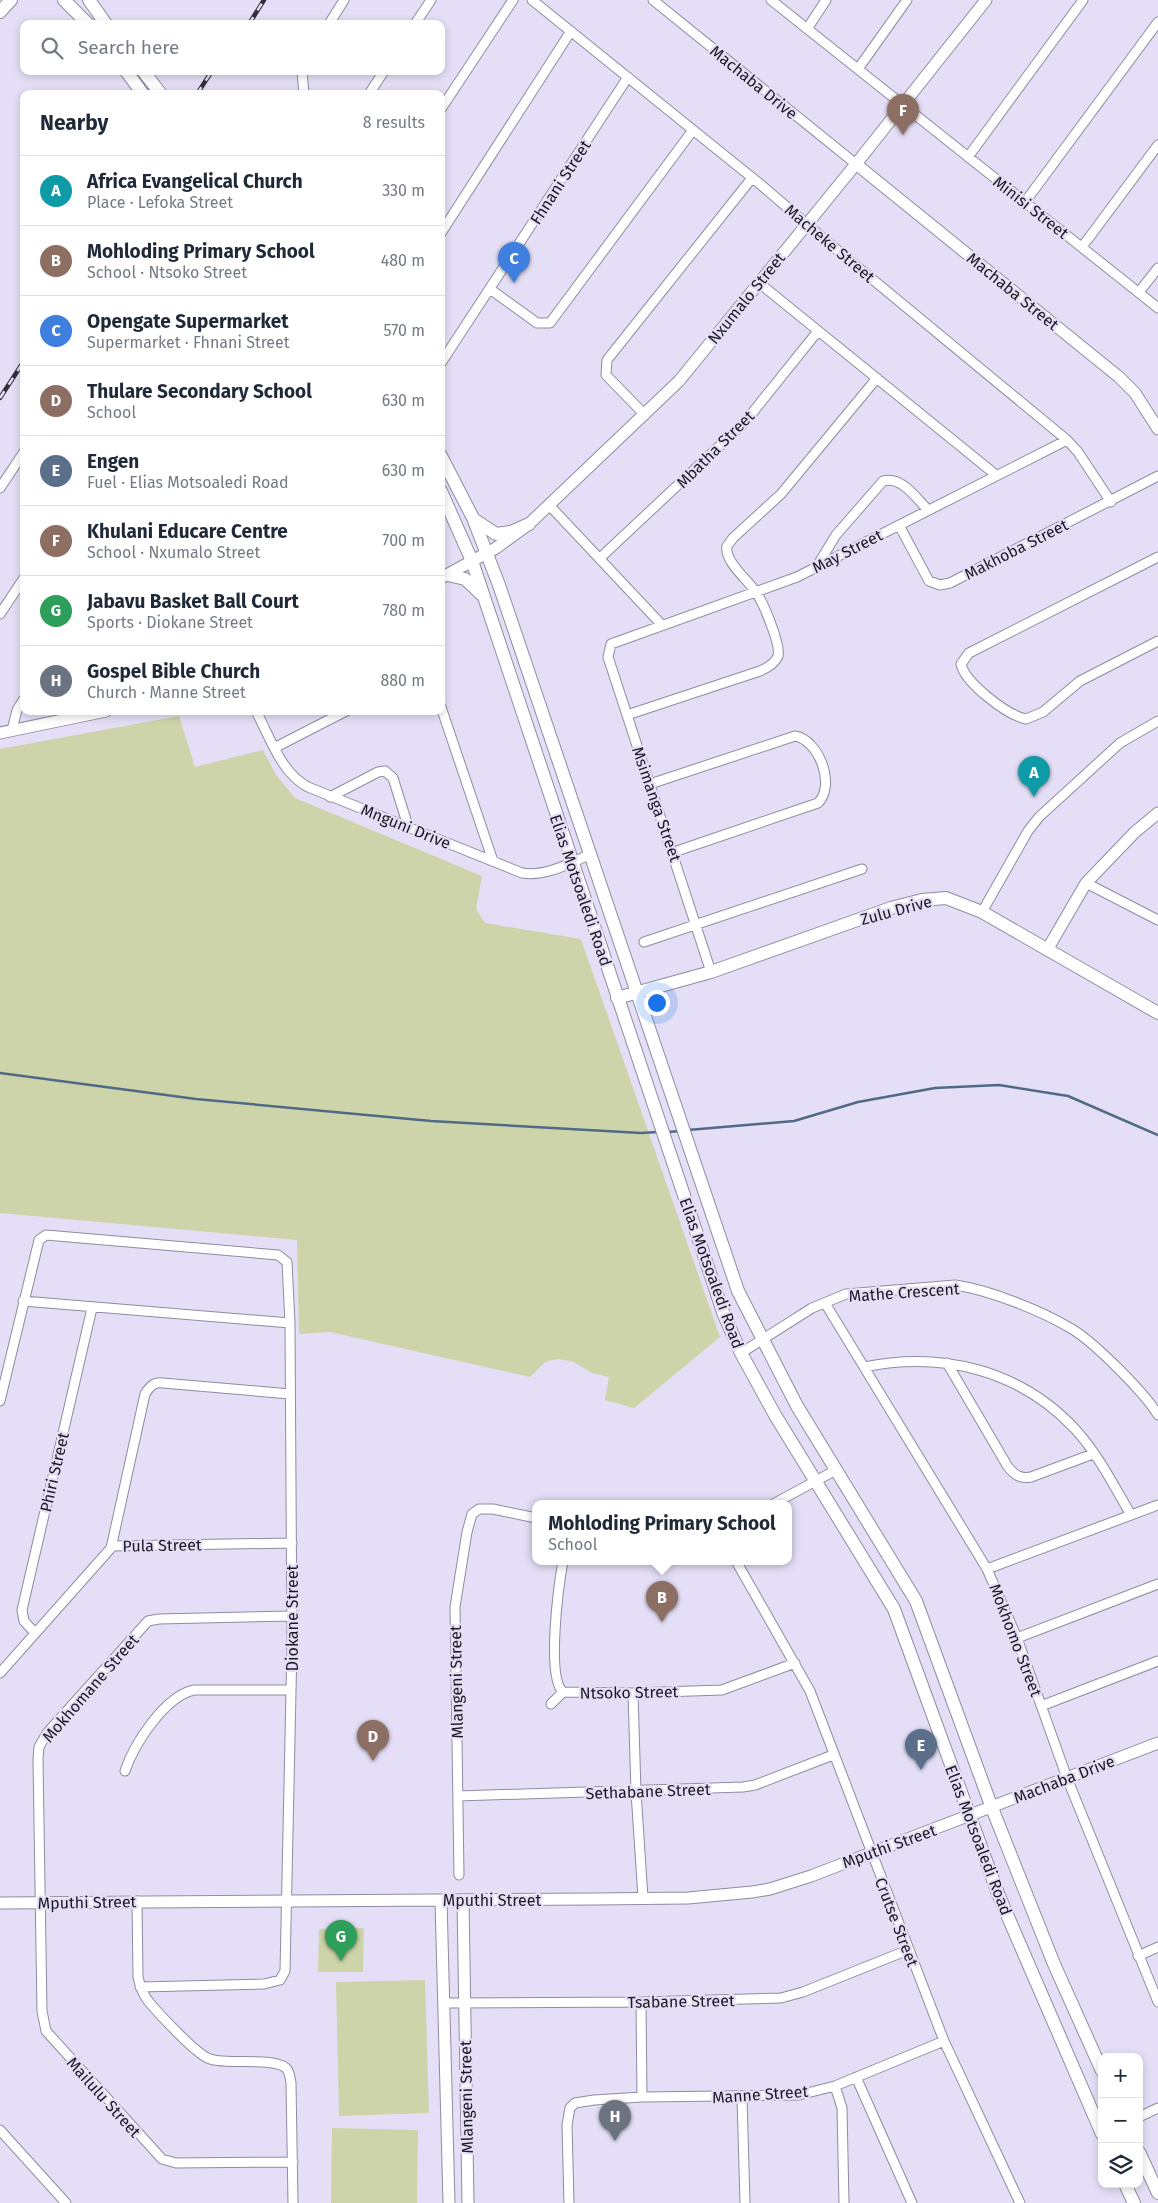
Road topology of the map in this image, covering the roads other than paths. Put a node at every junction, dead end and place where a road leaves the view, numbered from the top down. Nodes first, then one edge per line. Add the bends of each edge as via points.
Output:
1 (16, 0) edge
2 (64, 0) edge
3 (74, 0) edge
4 (89, 0) edge
5 (344, 0) edge
6 (431, 0) edge
7 (513, 0) edge
8 (532, 0) edge
9 (653, 0) edge
10 (771, 0) edge
11 (826, 0) edge
12 (907, 0) edge
13 (986, 0) edge
14 (1083, 0) edge
15 (5, 7) edge
16 (85, 20) edge
17 (86, 20) edge
18 (103, 20) edge
19 (332, 20) edge
20 (418, 20) edge
21 (1158, 22) edge
22 (807, 29) junction
23 (571, 31) junction
24 (858, 70) junction
25 (129, 75) edge
26 (146, 75) edge
27 (302, 75) edge
28 (381, 75) edge
29 (628, 76) junction
30 (140, 90) edge
31 (158, 90) edge
32 (304, 90) edge
33 (372, 90) edge
34 (445, 103) edge
35 (904, 105) junction
36 (692, 130) junction
37 (1158, 145) edge
38 (968, 157) junction
39 (856, 164) junction
40 (752, 178) junction
41 (1025, 202) junction
42 (806, 224) junction
43 (445, 227) edge
44 (1082, 247) junction
45 (1158, 268) edge
46 (758, 282) junction
47 (490, 289) junction
48 (1139, 292) junction
49 (1158, 308) edge
50 (818, 331) junction
51 (445, 357) edge
52 (877, 378) junction
53 (645, 415) junction
54 (1158, 429) edge
55 (1067, 440) junction
56 (20, 458) edge
57 (445, 464) edge
58 (996, 475) junction
59 (1158, 476) edge
60 (0, 488) edge
61 (445, 500) edge
62 (1110, 502) junction
63 (549, 505) junction
64 (928, 510) junction
65 (473, 518) junction
66 (529, 524) junction
67 (899, 525) junction
68 (488, 553) junction
69 (1158, 557) edge
70 (600, 558) junction
71 (472, 561) junction
72 (817, 567) junction
73 (445, 576) edge
74 (20, 584) edge
75 (757, 593) junction
76 (483, 596) junction
77 (0, 614) edge
78 (661, 624) junction
79 (618, 640) joint
80 (1158, 641) edge
81 (20, 705) edge
82 (86, 715) edge
83 (258, 715) edge
84 (338, 715) edge
85 (443, 715) edge
86 (627, 716) junction
87 (1158, 721) edge
88 (12, 730) junction
89 (0, 733) edge
90 (276, 747) junction
91 (650, 784) junction
92 (330, 797) junction
93 (1158, 813) edge
94 (408, 826) junction
95 (674, 852) junction
96 (592, 854) junction
97 (493, 861) junction
98 (571, 862) junction
99 (862, 869) dead end
100 (1086, 883) junction
101 (982, 912) junction
102 (1158, 920) edge
103 (697, 924) junction
104 (644, 942) dead end
105 (1047, 950) junction
106 (711, 972) junction
107 (639, 992) junction
108 (617, 998) junction
109 (1158, 1013) edge
110 (23, 1301) junction
111 (825, 1303) junction
112 (92, 1308) junction
113 (290, 1324) junction
114 (762, 1339) junction
115 (741, 1352) junction
116 (947, 1363) junction
117 (864, 1367) junction
118 (290, 1394) junction
119 (0, 1401) edge
120 (1158, 1415) edge
121 (1093, 1454) junction
122 (836, 1470) junction
123 (815, 1482) junction
124 (782, 1500) edge
125 (1158, 1505) edge
126 (1131, 1515) junction
127 (532, 1517) edge
128 (292, 1544) junction
129 (112, 1546) junction
130 (562, 1565) edge
131 (738, 1565) edge
132 (987, 1569) junction
133 (1158, 1584) edge
134 (292, 1616) junction
135 (35, 1633) junction
136 (1017, 1638) junction
137 (1158, 1661) edge
138 (795, 1663) junction
139 (0, 1673) edge
140 (291, 1690) junction
141 (563, 1692) junction
142 (633, 1693) junction
143 (551, 1704) dead end
144 (1041, 1706) junction
145 (1158, 1743) edge
146 (833, 1755) junction
147 (125, 1770) dead end
148 (1067, 1778) junction
149 (636, 1792) junction
150 (458, 1796) junction
151 (992, 1808) junction
152 (970, 1816) junction
153 (871, 1852) junction
154 (459, 1875) dead end
155 (643, 1898) junction
156 (287, 1900) junction
157 (441, 1900) junction
158 (463, 1900) junction
159 (137, 1901) junction
160 (40, 1902) junction
161 (0, 1903) edge
162 (1158, 1947) edge
163 (908, 1950) junction
164 (1138, 1956) junction
165 (140, 1987) junction
166 (641, 2002) junction
167 (1158, 2002) edge
168 (446, 2003) junction
169 (465, 2003) junction
170 (944, 2041) junction
171 (1098, 2062) edge
172 (856, 2077) junction
173 (835, 2086) junction
174 (642, 2097) junction
175 (742, 2097) junction
176 (1158, 2108) edge
177 (1143, 2115) edge
178 (1098, 2125) edge
179 (0, 2130) edge
180 (4, 2141) edge
181 (1143, 2161) edge
182 (293, 2162) junction
183 (1127, 2188) edge
184 (1158, 2193) edge
185 (66, 2203) edge
186 (293, 2203) edge
187 (450, 2203) edge
188 (468, 2203) edge
189 (569, 2203) edge
190 (745, 2203) edge
191 (844, 2203) edge
192 (912, 2203) edge
193 (1020, 2203) edge
194 (1134, 2203) edge

1 - 15 main road
2 - 16 main road
3 - 17 main road
4 - 18 main road
5 - 19 street
6 - 20 street
7 - 34 street
8 - 23 street, Macheke Street
9 - 39 street, Machaba Drive
10 - 22 street, Minisi Street
11 - 22 street
12 - 24 street
13 - 35 street, Nxumalo Street
14 - 38 street
21 - 41 street
22 - 24 street, Minisi Street
23 - 29 street, Macheke Street
23 - 43 street
24 - 35 street, Minisi Street
25 - 30 main road
26 - 31 main road
27 - 32 street
28 - 33 street
29 - 36 street, Macheke Street
29 - 47 street, Fhnani Street
35 - 38 street, Minisi Street
35 - 39 street, Nxumalo Street
36 - 40 street, Macheke Street
36 - 47 street via 550,323 537,323
37 - 44 street
38 - 41 street, Minisi Street
39 - 42 street, Nxumalo Street
39 - 54 street, Machaba Street via 1119,377 1135,393
40 - 42 street, Macheke Street
40 - 53 street via 605,364 606,375
41 - 44 street, Minisi Street
42 - 46 street, Nxumalo Street
42 - 55 street, Macheke Street
44 - 48 street, Minisi Street
45 - 48 street
46 - 50 street
46 - 53 street, Nxumalo Street via 679,381
47 - 51 street, Fhnani Street
48 - 49 street, Minisi Street
50 - 52 street
50 - 70 street, Mbatha Street via 745,422
52 - 58 street
52 - 75 street via 781,494 730,542 727,554
53 - 63 street, Nxumalo Street
55 - 58 street, May Street
55 - 62 street, Macheke Street
56 - 60 street
57 - 65 main road, Elias Motsoaledi Road
58 - 64 street, May Street
59 - 62 street, Makhoba Street
61 - 71 main road, Elias Motsoaledi Road
62 - 67 street, Makhoba Street via 950,583 940,585 928,581
63 - 66 street, Nxumalo Street
63 - 70 street
64 - 67 street, May Street
64 - 72 street via 903,485 883,481 836,535
65 - 66 main road via 496,534
65 - 68 main road, Elias Motsoaledi Road
66 - 68 street, Nxumalo Street
67 - 72 street, May Street
68 - 71 street, Nxumalo Street
68 - 96 main road, Elias Motsoaledi Road
69 - 80 street via 969,653 962,664 975,686 1011,714 1026,719 1042,712 1080,680
70 - 78 street
71 - 73 street, Nxumalo Street
71 - 76 main road, Elias Motsoaledi Road
72 - 75 street, May Street
73 - 76 main road via 465,579
74 - 77 street
75 - 78 street, May Street
75 - 86 street via 778,650 771,665
76 - 98 main road, Elias Motsoaledi Road
78 - 79 street, May Street
79 - 86 street, Msimanga Street via 611,644 608,657
81 - 88 street
82 - 88 street
83 - 90 street, Mnguni Drive
84 - 90 street
85 - 97 street
86 - 91 street, Msimanga Street
87 - 101 street via 1120,743 1039,817
88 - 89 street
90 - 92 street, Mnguni Drive via 295,779
91 - 95 street, Msimanga Street
91 - 95 street via 795,736 809,741 816,750 827,785 818,803
92 - 94 street, Mnguni Drive
92 - 94 street via 385,771 393,778
93 - 100 street
94 - 97 street, Mnguni Drive
95 - 103 street, Msimanga Street
96 - 98 street, Mnguni Drive
96 - 107 main road, Elias Motsoaledi Road
97 - 98 street, Mnguni Drive via 533,875
98 - 108 main road, Elias Motsoaledi Road
99 - 103 street
100 - 102 street
100 - 105 street
101 - 105 main road, Zulu Drive
101 - 106 main road, Zulu Drive via 946,898 922,900
103 - 104 street
103 - 106 street, Msimanga Street
105 - 109 main road, Zulu Drive
106 - 107 main road, Zulu Drive
107 - 108 main road, Zulu Drive
107 - 114 main road, Elias Motsoaledi Road via 736,1283
108 - 115 main road, Elias Motsoaledi Road via 716,1291
110 - 112 street
110 - 113 street, Diokane Street via 39,1240 50,1234 278,1255 289,1265
110 - 119 street
111 - 114 street, Mathe Crescent
111 - 117 street, Mokhomo Street
111 - 120 street, Mathe Crescent via 846,1294 955,1285 989,1294 1075,1331 1120,1371 1151,1403
112 - 113 street
112 - 135 street, Phiri Street via 22,1610 24,1621
113 - 118 street, Diokane Street
114 - 115 street, Mathe Crescent
114 - 122 main road, Elias Motsoaledi Road
115 - 123 main road, Elias Motsoaledi Road
116 - 117 street via 904,1361
116 - 121 street via 994,1374 1040,1397 1076,1430
116 - 121 street via 1016,1476 1031,1478
117 - 132 street, Mokhomo Street
118 - 128 street, Diokane Street
118 - 129 street via 153,1384 145,1394
121 - 126 street
122 - 123 street
122 - 151 main road, Elias Motsoaledi Road via 916,1600
123 - 124 street
123 - 152 main road, Elias Motsoaledi Road via 894,1608
125 - 126 street
126 - 132 street
127 - 150 street, Mlangeni Street via 479,1509 470,1518 456,1592
128 - 129 street, Pula Street
128 - 134 street, Diokane Street
129 - 135 street, Pula Street
130 - 141 street, Ntsoko Street via 556,1598 555,1676
131 - 138 street, Crutse Street
132 - 136 street, Mokhomo Street
133 - 136 street
134 - 140 street, Diokane Street
134 - 160 street, Mokhomane Street via 148,1621 47,1733 39,1747 38,1758
135 - 139 street, Pula Street
136 - 144 street, Mokhomo Street
137 - 144 street
138 - 142 street, Ntsoko Street via 728,1689
138 - 146 street, Crutse Street via 810,1691
140 - 147 street via 194,1690 181,1694 140,1738
140 - 156 street, Diokane Street
141 - 142 street, Ntsoko Street
141 - 143 street
142 - 149 street
144 - 148 street, Mokhomo Street
145 - 148 street, Machaba Drive
146 - 149 street, Sethabane Street via 755,1785
146 - 153 street, Crutse Street
148 - 151 street, Machaba Drive
148 - 164 street, Mokhomo Street
149 - 150 street, Sethabane Street
149 - 155 street
150 - 154 street, Mlangeni Street
151 - 152 street, Machaba Drive
151 - 171 main road, Elias Motsoaledi Road via 1054,1964
152 - 153 street, Mputhi Street
152 - 178 main road, Elias Motsoaledi Road via 999,1896
153 - 155 street, Mputhi Street via 770,1889 688,1898
153 - 163 street, Crutse Street
155 - 158 street, Mputhi Street
156 - 157 street, Mputhi Street
156 - 159 street, Mputhi Street
156 - 165 street, Diokane Street via 286,1971 276,1982
157 - 158 street, Mputhi Street
157 - 168 street, Mlangeni Street
158 - 169 street, Mlangeni Street
159 - 160 street, Mputhi Street
159 - 165 street
160 - 161 street, Mputhi Street
160 - 182 street, Mailulu Street via 42,2011 46,2031 155,2153 176,2163
162 - 164 street
163 - 166 street, Tsabane Street via 792,1996 759,2000
163 - 170 street, Crutse Street
164 - 167 street, Mokhomo Street
165 - 182 street via 149,2002 204,2057 285,2067 290,2083
166 - 169 street, Tsabane Street
166 - 174 street
168 - 169 street, Tsabane Street
168 - 187 street, Mlangeni Street
169 - 188 street, Mlangeni Street
170 - 172 street, Manne Street
170 - 193 street, Crutse Street
172 - 173 street, Manne Street
172 - 192 street
173 - 175 street, Manne Street via 799,2095
173 - 191 street via 842,2108
174 - 175 street, Manne Street
174 - 189 street, Manne Street via 584,2101 570,2108 567,2125
175 - 190 street
176 - 177 street
179 - 180 street
180 - 185 street
181 - 184 main road
182 - 186 street
183 - 194 main road

